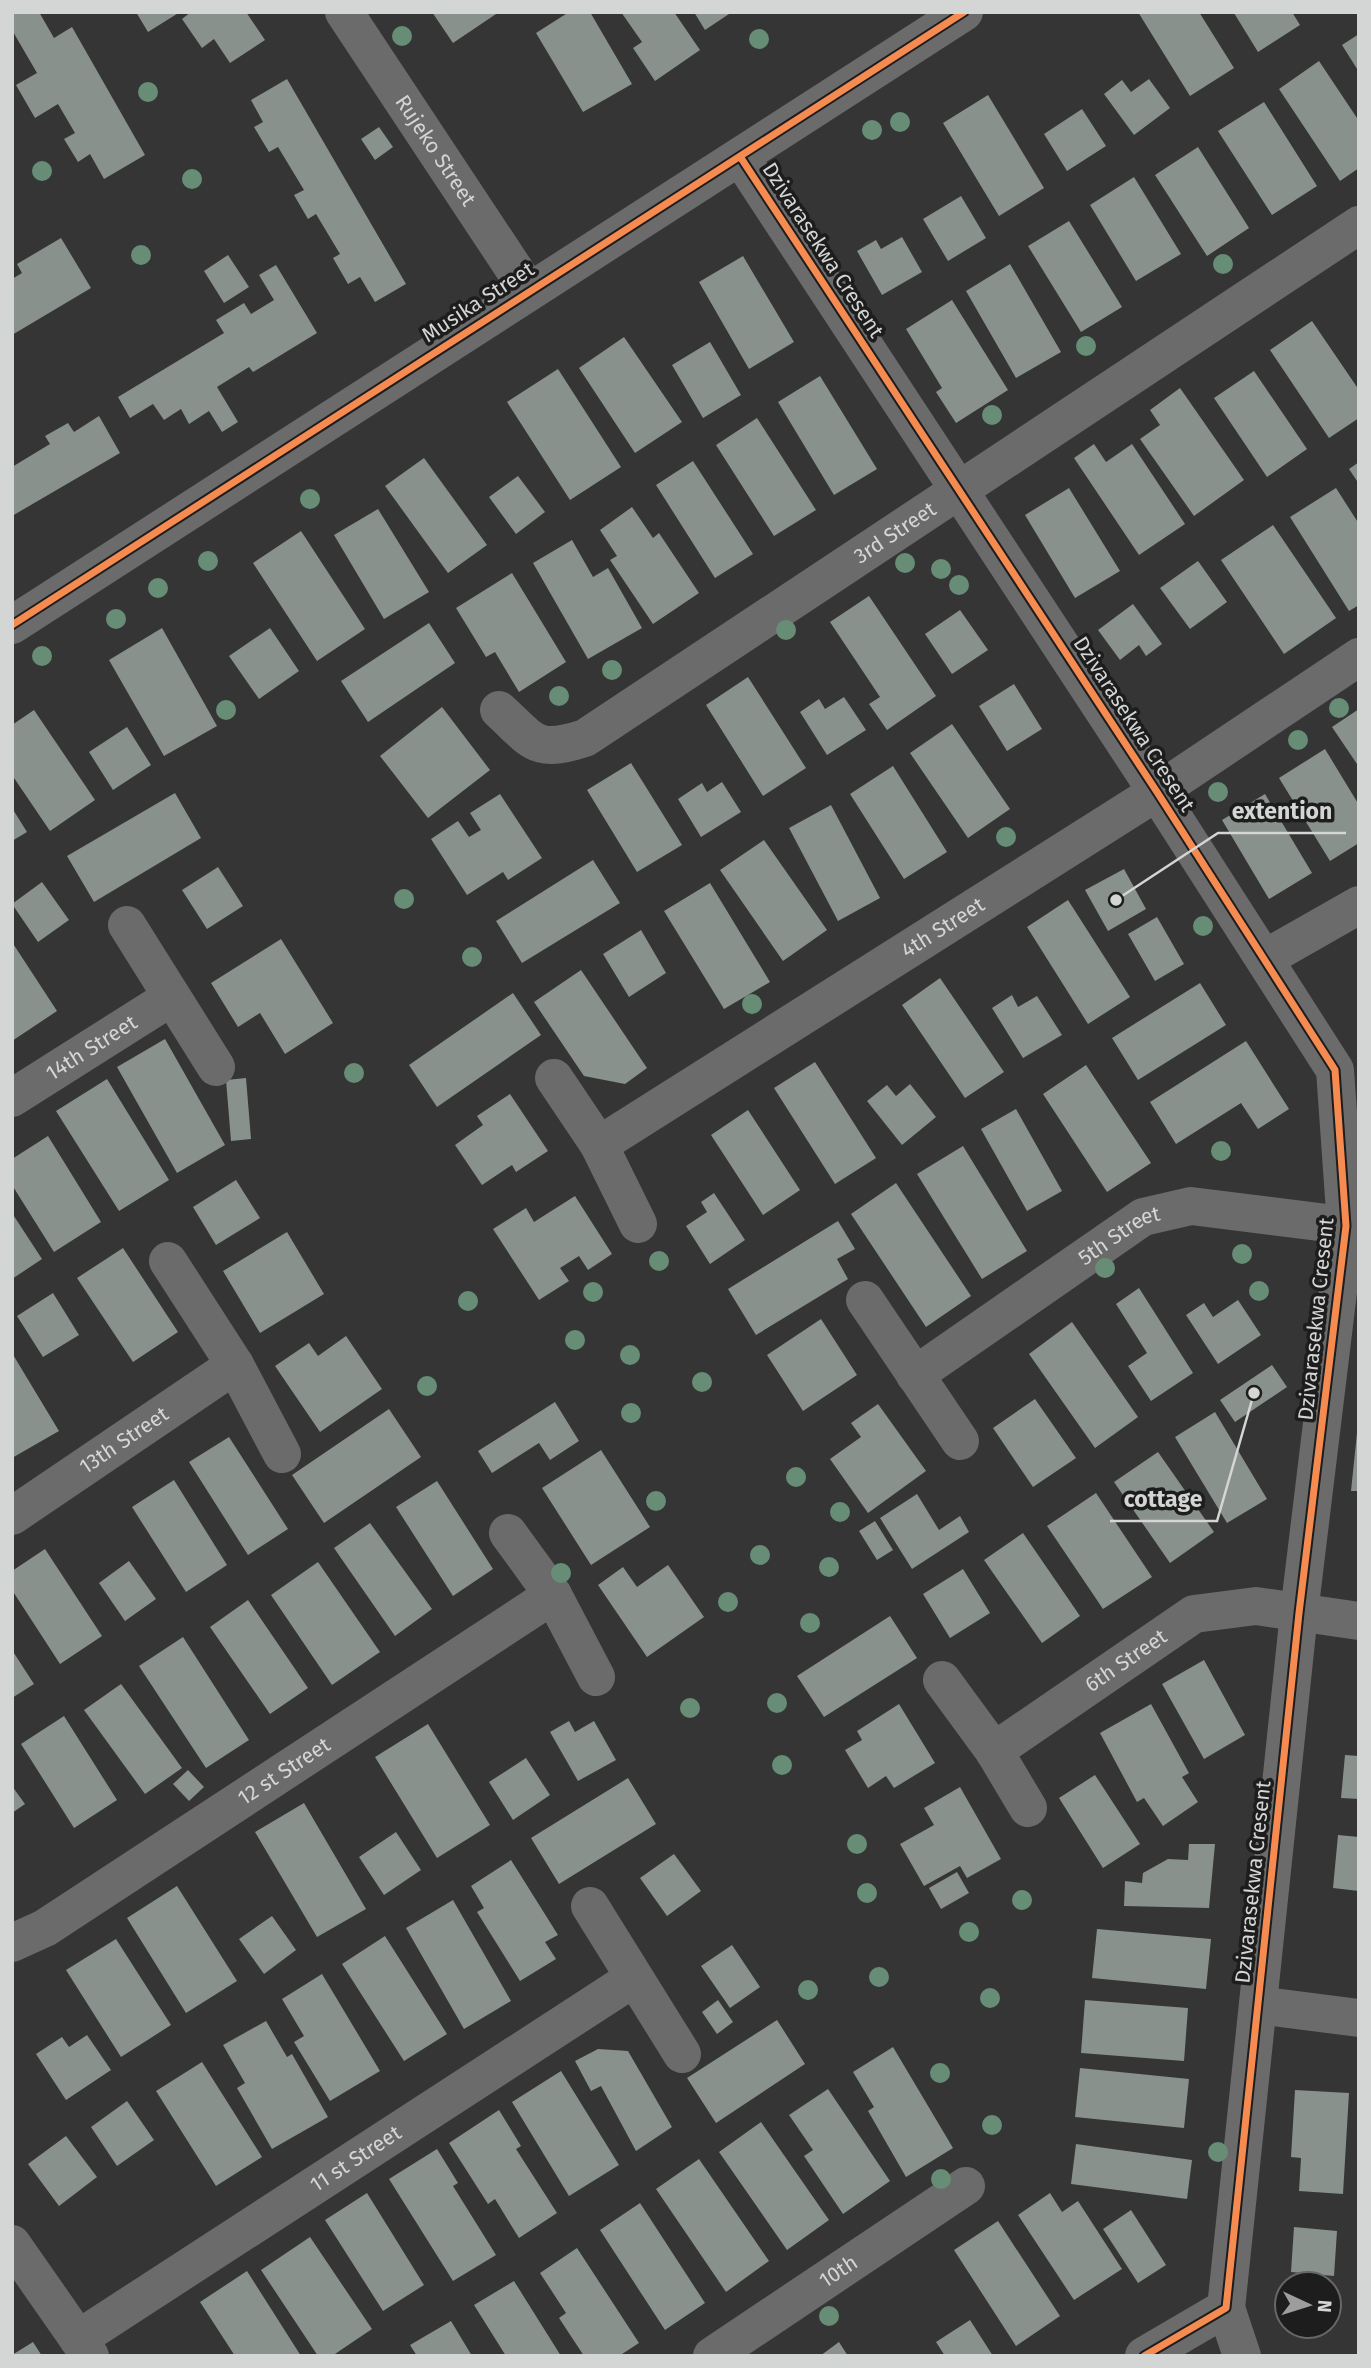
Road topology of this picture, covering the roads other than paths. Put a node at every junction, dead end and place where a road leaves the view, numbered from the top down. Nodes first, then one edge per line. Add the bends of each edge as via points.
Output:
1 (344, 12) edge
2 (964, 12) edge
3 (741, 158) junction
4 (1359, 225) edge
5 (528, 290) junction
6 (958, 489) junction
7 (12, 625) edge
8 (1359, 657) edge
9 (499, 710) dead end
10 (1157, 792) junction
11 (1359, 905) edge
12 (127, 925) dead end
13 (1266, 958) junction
14 (170, 998) junction
15 (216, 1066) dead end
16 (554, 1078) dead end
17 (12, 1098) edge
18 (599, 1145) junction
19 (638, 1224) dead end
20 (1352, 1226) edge
21 (168, 1261) dead end
22 (865, 1300) dead end
23 (234, 1364) junction
24 (915, 1375) junction
25 (960, 1441) dead end
26 (282, 1454) dead end
27 (12, 1516) edge
28 (508, 1533) dead end
29 (553, 1595) junction
30 (1299, 1613) junction
31 (1359, 1621) edge
32 (596, 1677) dead end
33 (942, 1681) dead end
34 (994, 1751) junction
35 (1028, 1808) dead end
36 (590, 1906) dead end
37 (12, 1942) edge
38 (634, 1978) junction
39 (1258, 2005) junction
40 (1359, 2018) edge
41 (682, 2054) dead end
42 (966, 2186) dead end
43 (12, 2244) edge
44 (1226, 2308) junction
45 (84, 2347) edge
46 (712, 2356) edge
47 (1144, 2356) edge
48 (1242, 2356) edge

1 - 5 street, Rujeko Street
2 - 3 street, Musika Street
3 - 5 street, Musika Street
3 - 6 street, Dzivarasekwa Cresent
4 - 6 street, 3rd Street
5 - 7 street, Musika Street
6 - 9 street, 3rd Street via 585,738 559,746 538,746
6 - 10 street, Dzivarasekwa Cresent
8 - 10 street, 4th Street
10 - 13 street, Dzivarasekwa Cresent
10 - 18 street, 4th Street
11 - 13 street
12 - 14 street
13 - 20 street, Dzivarasekwa Cresent via 1335,1070
14 - 15 street
14 - 17 street, 14th Street
16 - 18 street
18 - 19 street
20 - 24 street, 5th Street via 1191,1206 1143,1217
20 - 30 street, Dzivarasekwa Cresent
21 - 23 street
22 - 24 street
23 - 26 street
23 - 27 street, 13th Street
24 - 25 street
28 - 29 street
29 - 32 street
29 - 37 street, 12 st Street via 45,1928
30 - 31 street, 6th Street
30 - 34 street, 6th Street via 1256,1606 1194,1614
30 - 39 street, Dzivarasekwa Cresent
33 - 34 street
34 - 35 street
36 - 38 street
38 - 41 street
38 - 45 street, 11 st Street
39 - 40 street
39 - 44 street, Dzivarasekwa Cresent
42 - 46 street, 10th
43 - 45 street
44 - 47 street
44 - 48 street

